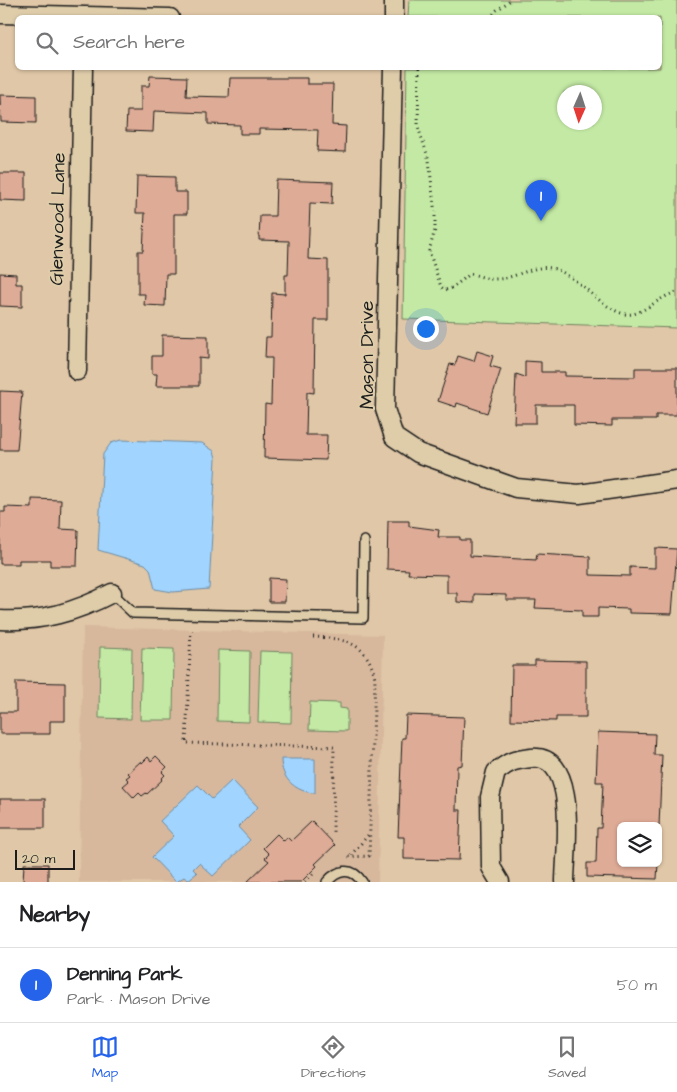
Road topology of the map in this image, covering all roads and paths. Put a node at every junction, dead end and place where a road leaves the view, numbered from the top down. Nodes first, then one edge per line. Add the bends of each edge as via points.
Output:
1 (394, 0) edge
2 (511, 0) edge
3 (0, 14) edge
4 (28, 15) edge
5 (394, 15) edge
6 (492, 15) edge
7 (82, 70) edge
8 (393, 70) edge
9 (419, 70) edge
10 (677, 292) edge
11 (76, 371) dead end
12 (677, 480) edge
13 (364, 541) dead end
14 (112, 593) joint
15 (0, 620) edge
16 (191, 630) dead end
17 (313, 637) dead end
18 (370, 832) junction
19 (332, 834) dead end
20 (351, 855) dead end
21 (369, 856) dead end
22 (327, 882) edge
23 (362, 882) edge
24 (500, 882) edge
25 (564, 882) edge

1 - 5 street
2 - 6 path
3 - 4 street
7 - 11 street, Glenwood Lane
8 - 12 street, Mason Drive via 385,409 394,437 418,453 516,488 579,494
9 - 10 path via 418,127 429,160 435,215 429,252 441,287 445,290 452,288 470,274 497,280 537,268 550,268 571,277 622,314 631,314
13 - 14 lane via 363,618 133,613
14 - 15 street via 62,615 25,621
16 - 19 path via 186,743 334,747
17 - 18 path via 335,638 352,644 366,656 373,670
18 - 20 path
18 - 21 path
22 - 23 lane via 341,871 358,875
24 - 25 street via 491,867 490,797 496,772 511,760 540,758 558,770 566,793

